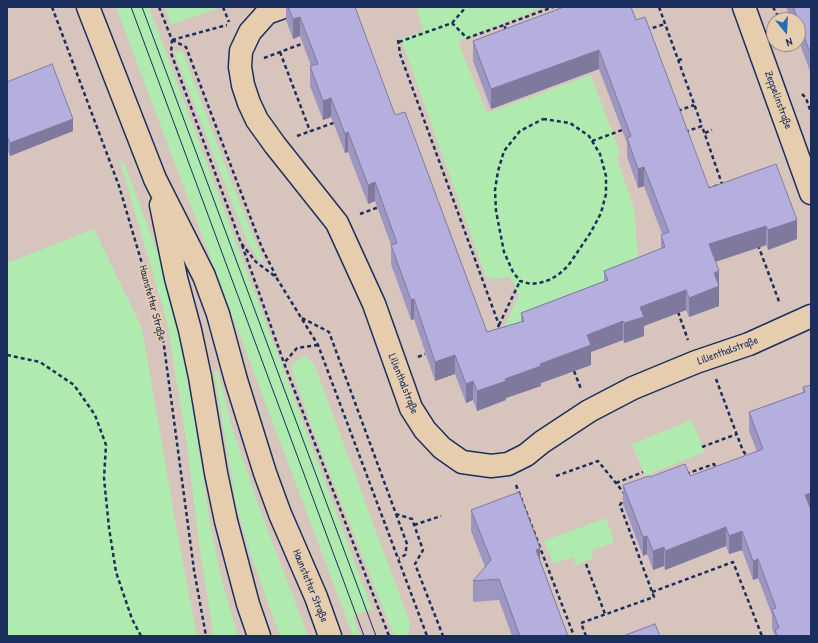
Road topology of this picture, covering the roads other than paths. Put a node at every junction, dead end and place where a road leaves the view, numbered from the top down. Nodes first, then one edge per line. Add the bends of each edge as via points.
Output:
1 (88, 7) edge
2 (744, 7) edge
3 (281, 8) dead end
4 (155, 179) junction
5 (811, 192) edge
6 (811, 316) edge
7 (316, 597) junction
8 (259, 636) edge
9 (330, 636) edge
10 (336, 636) edge

1 - 4 main road, Haunstetter Straße
2 - 5 main road, Zeppelinstraße
3 - 6 main road, Lilienthalstraße via 267,13 250,32 241,51 240,67 249,103 257,120 275,145 337,223 374,304 411,408 425,430 442,448 462,462 491,466 508,464 526,455 596,408 633,388 748,344
4 - 7 main road, Haunstetter Straße via 204,276 218,314 265,473
4 - 8 main road, Haunstetter Straße via 200,377 226,521
7 - 9 main road, Haunstetter Straße
7 - 10 main road

